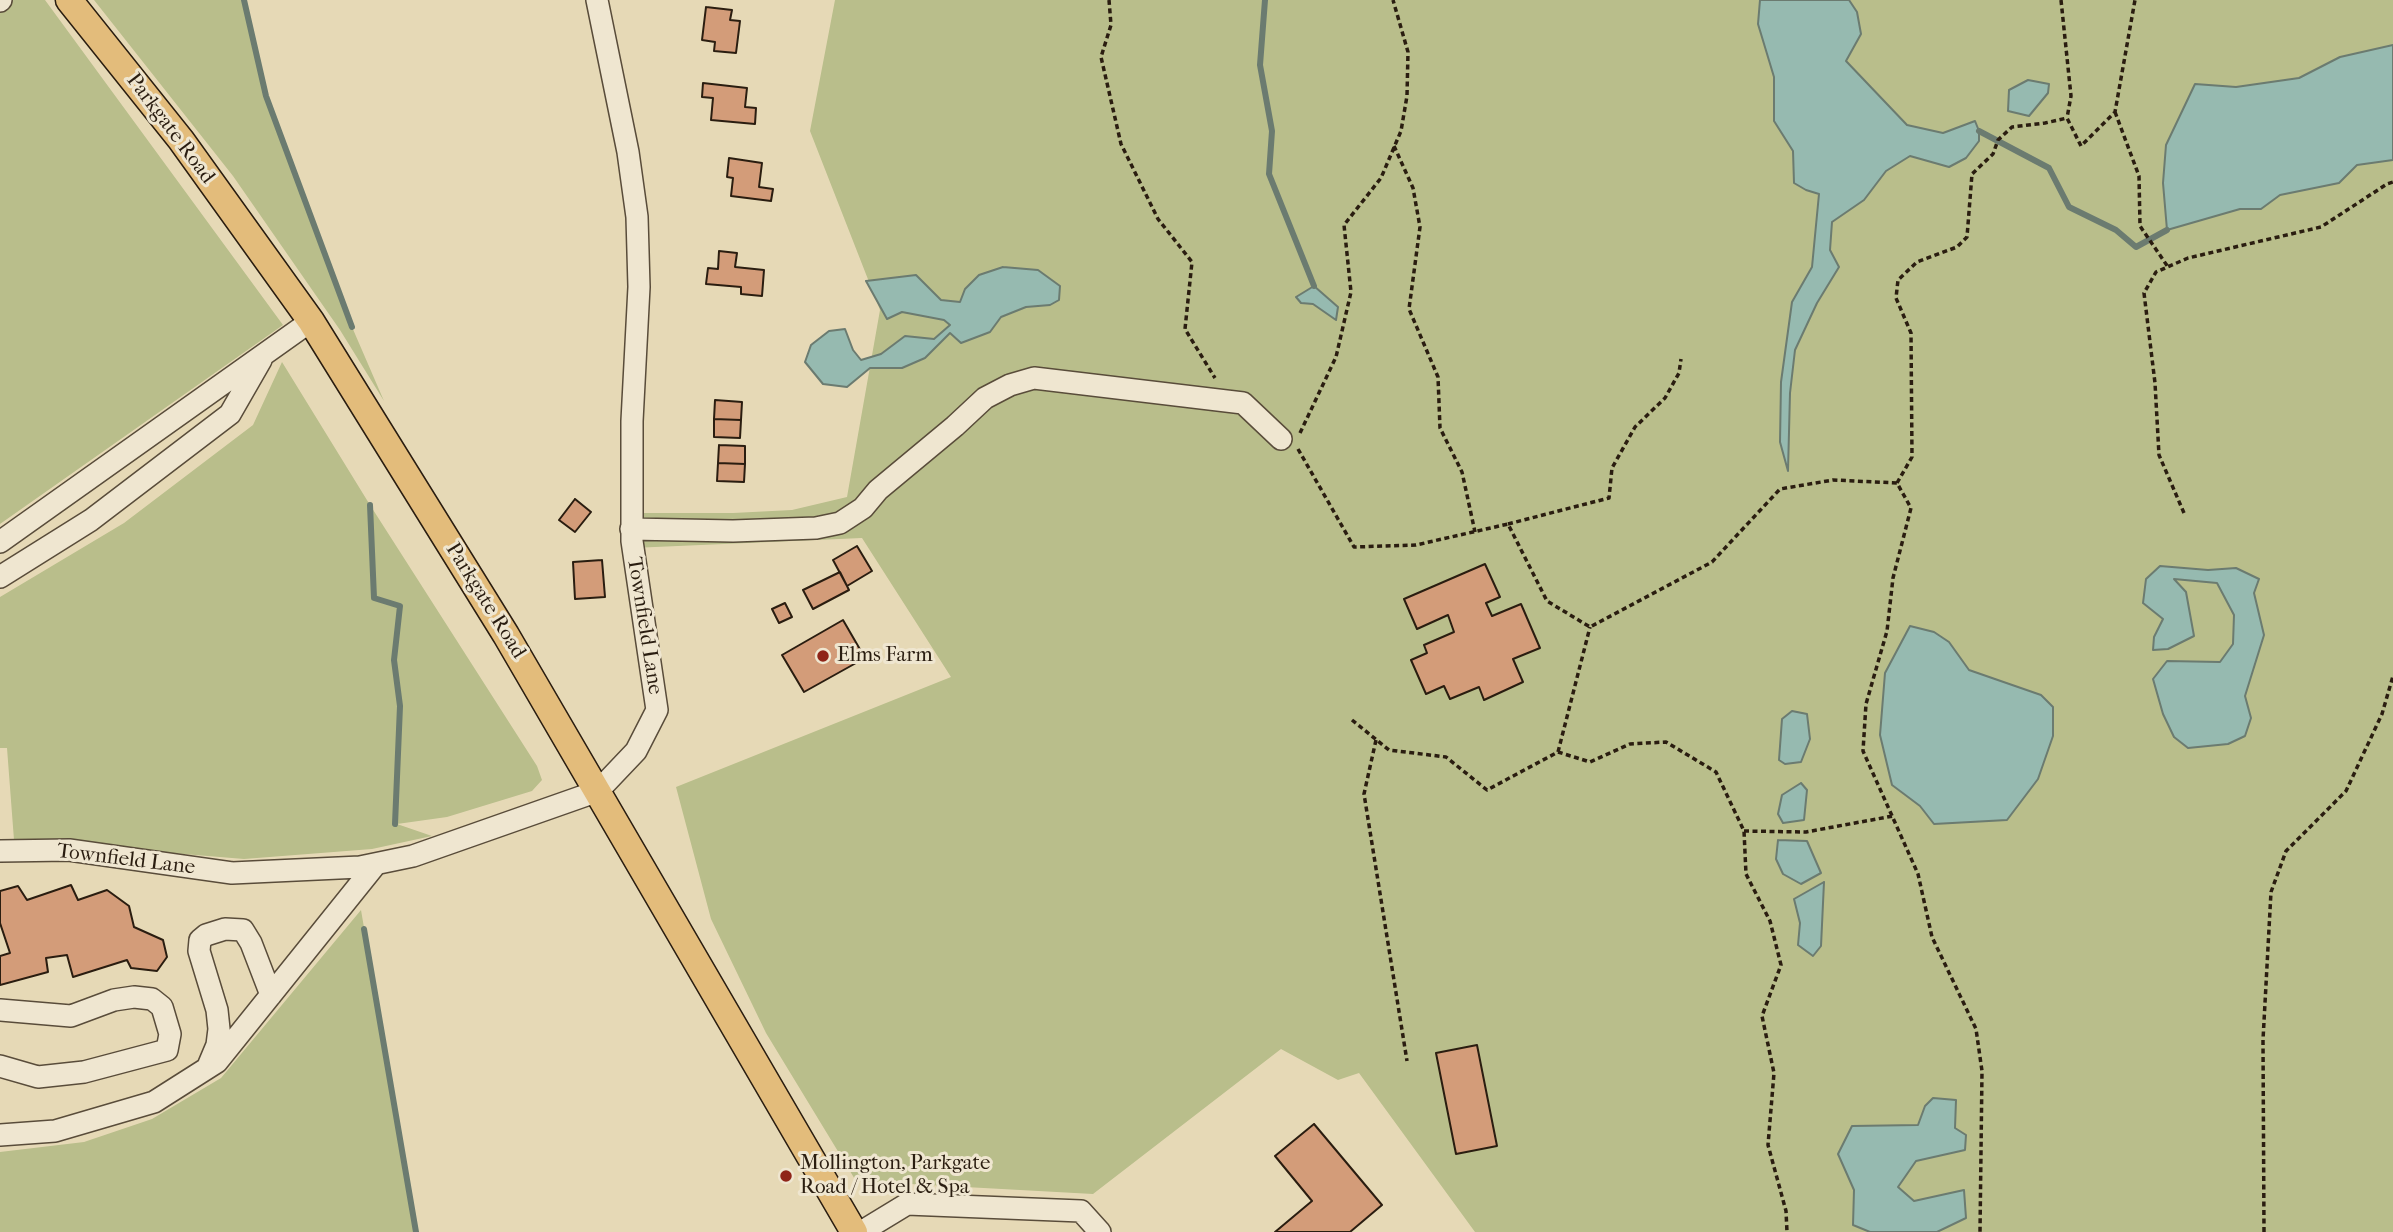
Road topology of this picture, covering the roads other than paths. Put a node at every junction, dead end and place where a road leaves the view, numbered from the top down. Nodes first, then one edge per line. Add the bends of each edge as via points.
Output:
1 (69, 0) edge
2 (597, 0) edge
3 (311, 321) junction
4 (264, 355) junction
5 (1281, 439) dead end
6 (631, 530) junction
7 (0, 542) edge
8 (0, 577) edge
9 (598, 791) junction
10 (0, 851) edge
11 (376, 864) junction
12 (271, 995) junction
13 (0, 1010) edge
14 (0, 1066) edge
15 (206, 1069) junction
16 (0, 1135) edge
17 (854, 1232) edge
18 (861, 1232) edge
19 (1100, 1232) edge

1 - 3 main road, Parkgate Road via 181,140
2 - 6 street, Townfield Lane via 628,152 636,217 639,287
3 - 4 street
3 - 9 main road, Parkgate Road
4 - 7 street
4 - 8 street via 230,414 91,520
5 - 6 street via 1243,403 1034,378 985,398 863,508 840,523 733,531
6 - 9 street, Townfield Lane via 657,710 636,751
9 - 11 street, Townfield Lane via 413,856
9 - 17 main road, Parkgate Road
10 - 11 street, Townfield Lane via 69,850 232,873
11 - 12 street
12 - 15 street via 217,1062
12 - 15 street via 243,930 225,929 200,940 219,1029
13 - 14 street via 71,1016 114,1000 152,999 162,1007 170,1034 167,1050 84,1072 38,1077
15 - 16 street via 154,1102 55,1131
18 - 19 street via 907,1204 1081,1211

